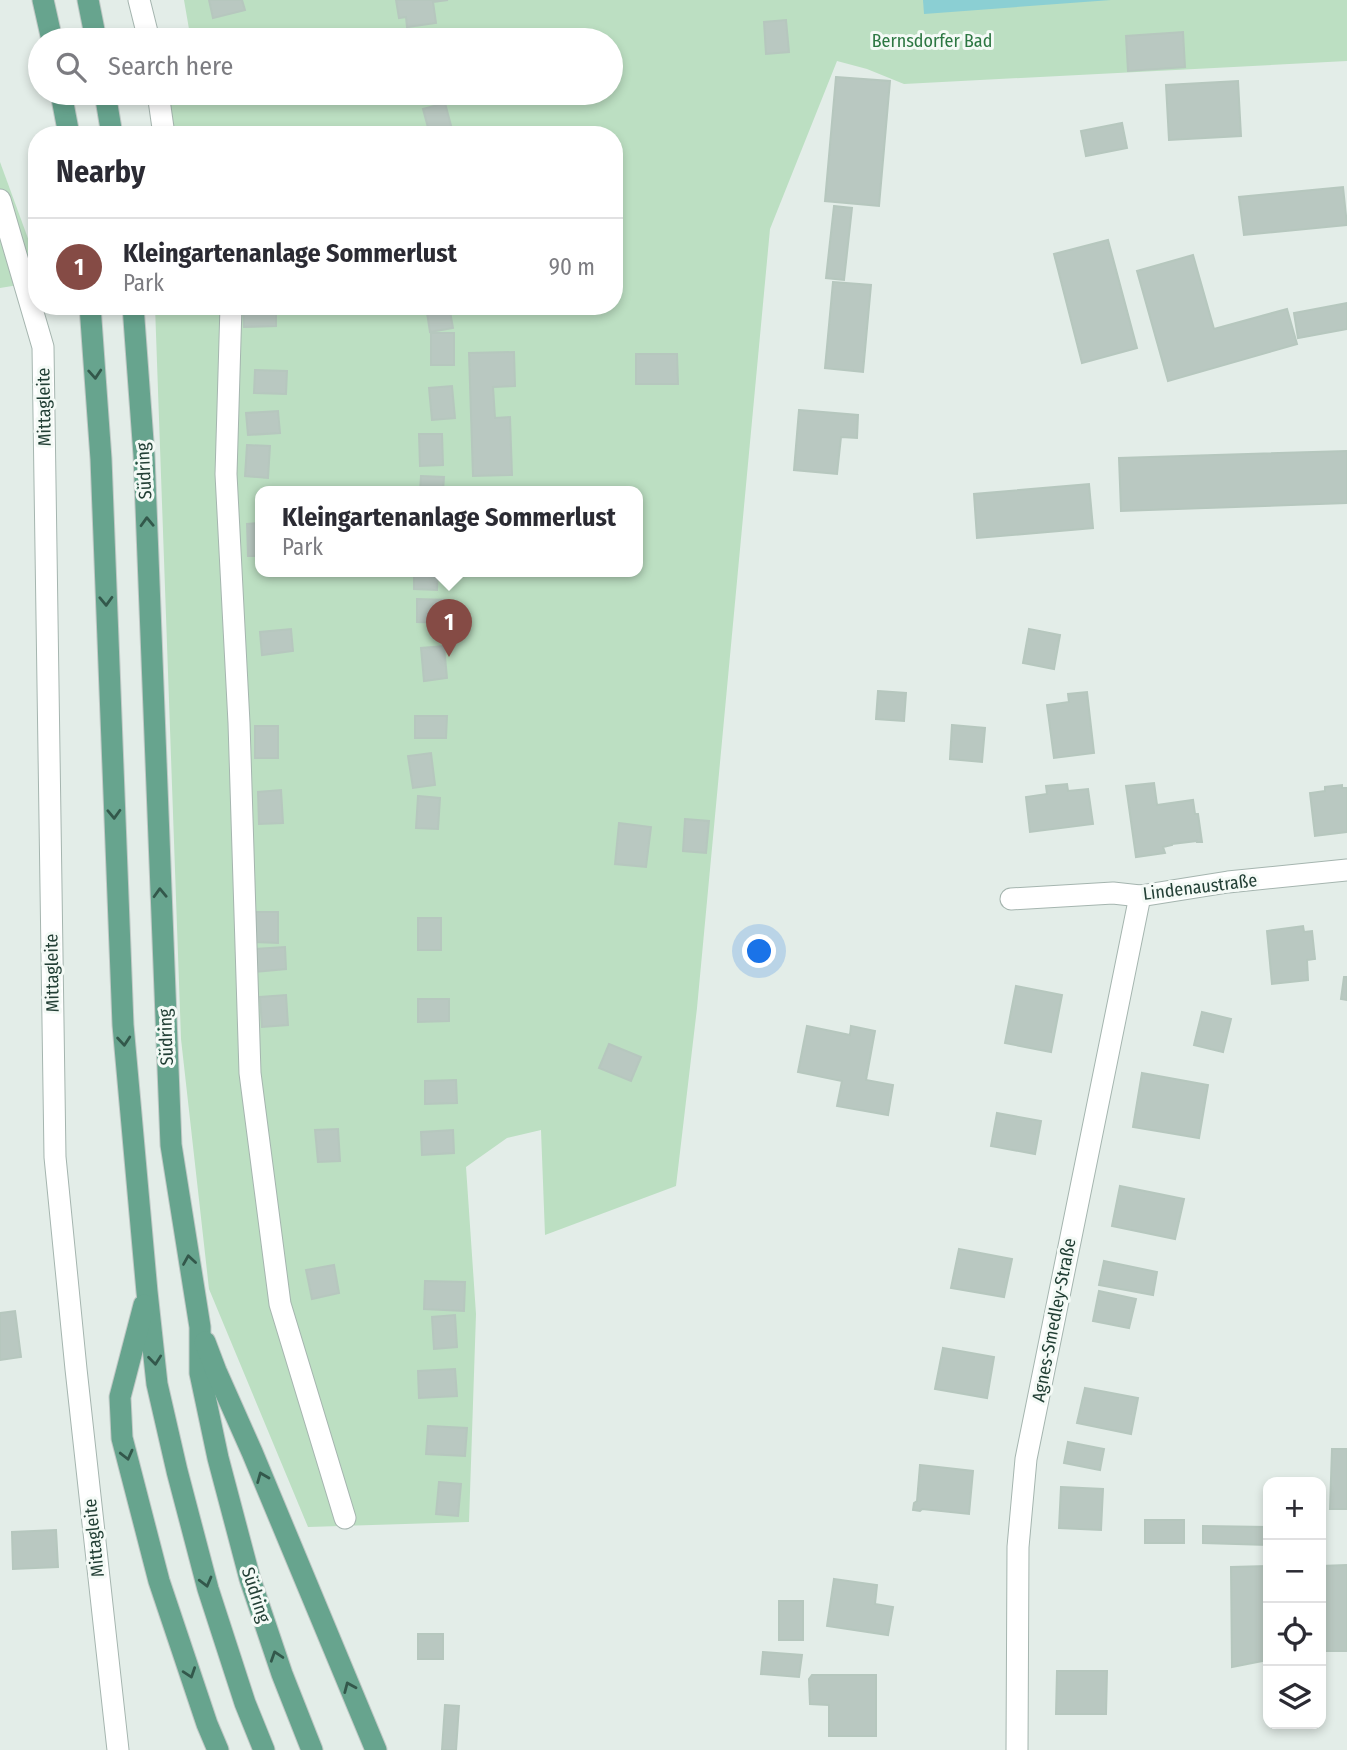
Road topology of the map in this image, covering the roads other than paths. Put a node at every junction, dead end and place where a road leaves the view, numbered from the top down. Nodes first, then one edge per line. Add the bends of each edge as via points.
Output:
1 (43, 0) edge
2 (88, 0) edge
3 (139, 0) edge
4 (49, 28) edge
5 (94, 28) edge
6 (146, 28) edge
7 (63, 105) edge
8 (107, 105) edge
9 (160, 105) edge
10 (67, 126) edge
11 (110, 126) edge
12 (163, 126) edge
13 (0, 200) edge
14 (28, 296) edge
15 (34, 315) edge
16 (91, 315) edge
17 (134, 315) edge
18 (231, 315) edge
19 (1347, 870) edge
20 (1140, 895) junction
21 (1011, 899) dead end
22 (147, 1292) junction
23 (200, 1327) junction
24 (345, 1518) dead end
25 (118, 1750) edge
26 (218, 1750) edge
27 (264, 1750) edge
28 (312, 1750) edge
29 (376, 1750) edge
30 (1017, 1750) edge

1 - 4 main road
2 - 5 main road
3 - 6 street
7 - 10 main road
8 - 11 main road
9 - 12 street
13 - 14 street, Mittagleite
15 - 25 street, Mittagleite via 43,347 55,1157
16 -> 22 main road via 101,459 123,1025
23 -> 17 main road, Südring via 170,1145 144,454
18 - 24 street via 226,474 250,1073 280,1304
19 - 20 street, Lindenaustraße
20 - 21 street, Lindenaustraße
20 - 30 street, Agnes-Smedley-Straße via 1026,1459 1018,1547
22 -> 26 main road via 120,1397 122,1438 159,1581
22 -> 27 main road via 157,1384 177,1471 208,1589
28 -> 23 main road, Südring via 250,1579 200,1373
29 -> 23 main road

